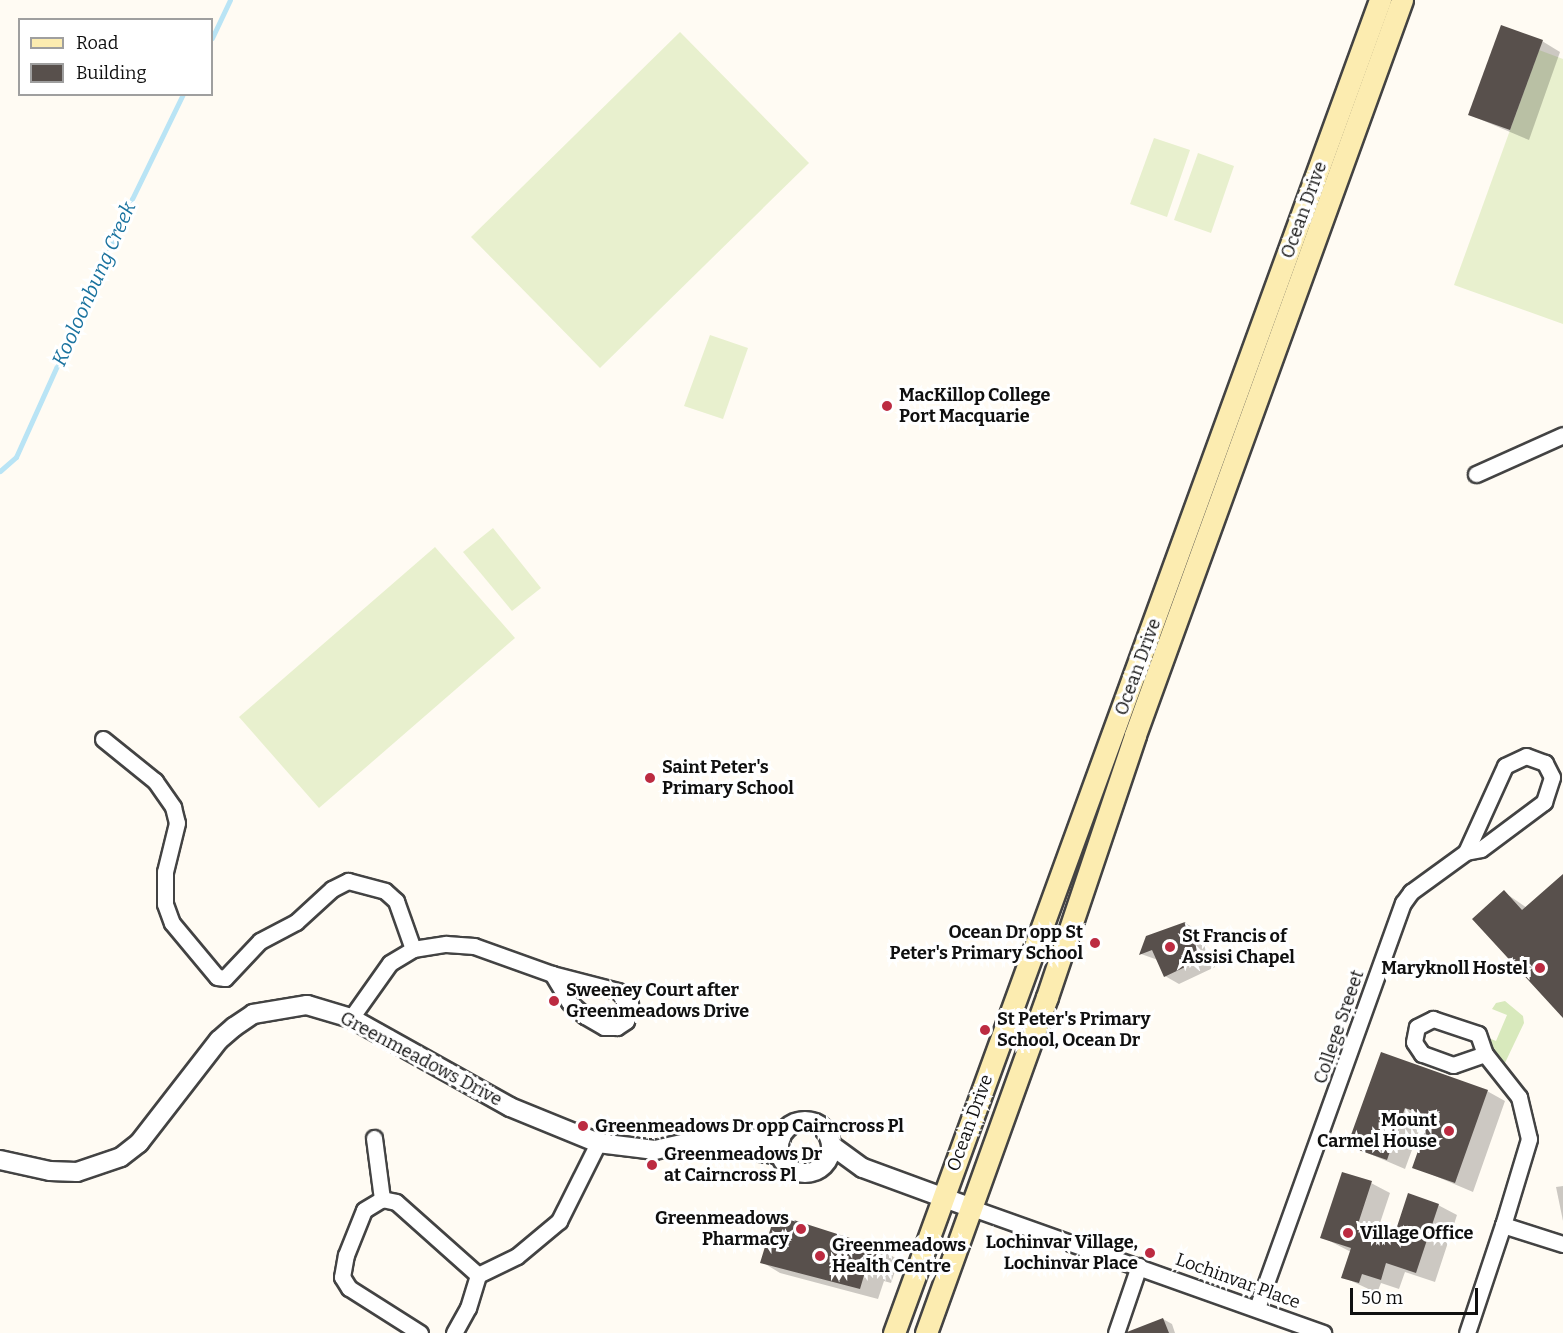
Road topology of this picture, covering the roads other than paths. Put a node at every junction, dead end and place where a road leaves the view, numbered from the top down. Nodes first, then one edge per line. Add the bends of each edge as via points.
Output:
1 (1380, 0) edge
2 (1402, 0) edge
3 (1563, 435) edge
4 (1476, 474) dead end
5 (104, 739) dead end
6 (1466, 852) junction
7 (413, 949) junction
8 (552, 974) junction
9 (351, 1018) junction
10 (1485, 1054) junction
11 (374, 1138) dead end
12 (598, 1143) junction
13 (831, 1145) junction
14 (781, 1147) junction
15 (0, 1160) edge
16 (821, 1167) junction
17 (863, 1168) junction
18 (943, 1197) junction
19 (382, 1200) junction
20 (972, 1208) junction
21 (1503, 1226) junction
22 (1563, 1244) edge
23 (1139, 1266) junction
24 (478, 1275) junction
25 (1257, 1308) junction
26 (420, 1333) edge
27 (454, 1333) edge
28 (894, 1333) edge
29 (926, 1333) edge
30 (1116, 1333) edge
31 (1323, 1333) edge
32 (1467, 1333) edge

1 - 18 main road, Ocean Drive
2 - 20 main road, Ocean Drive via 1135,735
3 - 4 street
5 - 7 street via 154,781 173,807 177,823 165,872 165,904 172,923 217,977 225,978 260,941 296,922 332,889 348,881 385,891 396,900
6 - 6 street via 1505,766 1526,756 1545,763 1552,777 1544,802 1481,849
6 - 25 street, College Sreeet via 1411,892 1403,903
7 - 8 street via 446,944 474,946
7 - 9 street via 377,976
8 - 8 street via 618,991 630,1004 626,1022 617,1027 604,1026 585,1016 569,1002
9 - 12 street, Greenmeadows Drive via 510,1107
9 - 15 street, Greenmeadows Drive via 307,1005 254,1014 219,1040 139,1143 103,1165 77,1172 50,1171
10 - 10 street via 1478,1034 1433,1019 1417,1027 1414,1042 1422,1054 1454,1065
10 - 21 street via 1519,1097 1529,1139
11 - 19 street
12 - 14 street, Greenmeadows Drive via 655,1150 687,1145 699,1150
12 - 24 street via 559,1221 517,1256
13 - 14 street, Greenmeadows Drive via 823,1128 804,1121 790,1126
13 - 16 street
13 - 17 street, Greenmeadows Drive
14 - 16 street, Greenmeadows Drive via 795,1170 808,1172
16 - 17 street, Greenmeadows Drive
17 - 18 street, Greenmeadows Drive
18 - 20 street, Greenmeadows Drive
18 - 28 main road, Ocean Drive
19 - 24 street via 405,1209
19 - 26 street via 373,1202 358,1219 342,1277 349,1288
20 - 23 street, Lochinvar Place
20 - 29 main road, Ocean Drive
21 - 22 street
21 - 32 street
23 - 25 street, Lochinvar Place
23 - 30 street
24 - 27 street via 468,1308
25 - 31 street, Lochinvar Place

